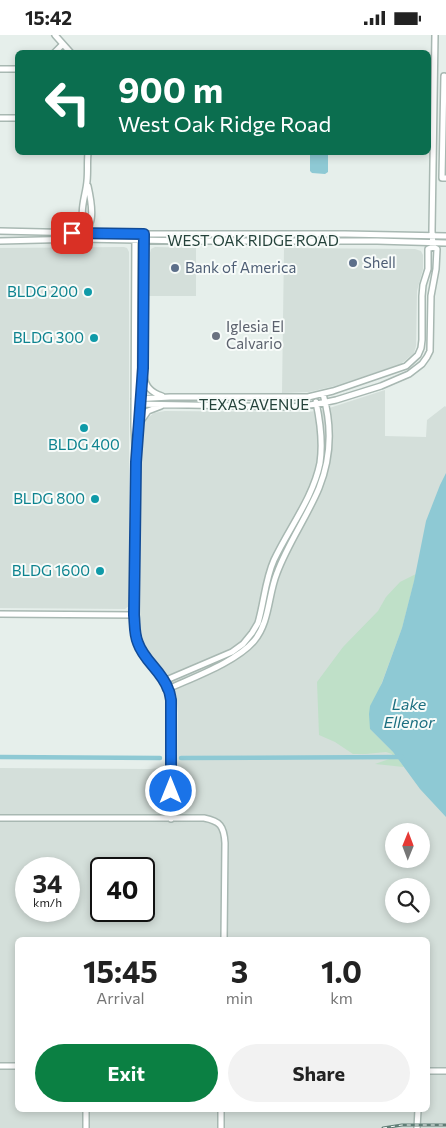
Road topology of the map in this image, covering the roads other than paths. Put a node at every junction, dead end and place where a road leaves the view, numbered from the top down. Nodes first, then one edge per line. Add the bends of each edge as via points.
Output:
1 (55, 35) edge
2 (435, 35) edge
3 (63, 44) junction
4 (57, 50) edge
5 (68, 50) edge
6 (0, 69) edge
7 (15, 69) edge
8 (434, 76) junction
9 (445, 76) edge
10 (0, 118) edge
11 (15, 118) edge
12 (88, 155) edge
13 (446, 178) edge
14 (0, 231) edge
15 (87, 231) junction
16 (135, 234) junction
17 (144, 234) junction
18 (310, 235) junction
19 (432, 236) junction
20 (446, 236) edge
21 (31, 240) junction
22 (0, 241) edge
23 (135, 241) junction
24 (144, 241) junction
25 (295, 241) junction
26 (446, 243) edge
27 (432, 245) junction
28 (428, 269) junction
29 (436, 269) junction
30 (422, 302) junction
31 (430, 302) junction
32 (422, 340) junction
33 (430, 340) junction
34 (406, 366) junction
35 (143, 368) junction
36 (409, 374) junction
37 (378, 377) junction
38 (381, 386) junction
39 (323, 394) junction
40 (315, 396) junction
41 (170, 397) junction
42 (292, 398) junction
43 (138, 401) junction
44 (326, 403) junction
45 (317, 404) junction
46 (166, 405) junction
47 (292, 407) junction
48 (138, 426) junction
49 (136, 462) junction
50 (0, 614) edge
51 (134, 615) junction
52 (164, 681) junction
53 (168, 689) junction
54 (0, 818) edge
55 (171, 819) junction
56 (224, 937) edge
57 (0, 1066) edge
58 (15, 1066) edge
59 (430, 1071) edge
60 (446, 1071) edge
61 (86, 1112) edge
62 (221, 1112) edge
63 (418, 1112) edge
64 (86, 1128) edge
65 (221, 1128) edge
66 (417, 1128) edge

1 - 3 street
2 - 8 street, TEXAS AVENUE
3 - 4 street
3 - 5 street
6 - 7 street
8 - 9 street
8 - 19 street, TEXAS AVENUE
9 - 13 street via 442,178
10 - 11 street
12 - 15 street via 91,223
14 - 15 street, WEST OAK RIDGE ROAD
15 - 16 street, WEST OAK RIDGE ROAD
15 - 21 street via 74,236 40,235
16 - 17 street, WEST OAK RIDGE ROAD
16 - 23 street
17 - 18 street, WEST OAK RIDGE ROAD
17 - 24 street
18 - 19 street, WEST OAK RIDGE ROAD
18 - 25 street
19 - 20 street, WEST OAK RIDGE ROAD
19 - 27 street, TEXAS AVENUE
21 - 22 street, WEST OAK RIDGE ROAD
21 - 23 street, WEST OAK RIDGE ROAD
23 - 24 street, WEST OAK RIDGE ROAD
23 - 43 street
24 - 25 street, WEST OAK RIDGE ROAD
24 - 35 street
25 - 27 street, WEST OAK RIDGE ROAD
26 - 27 street, WEST OAK RIDGE ROAD
27 - 28 street, TEXAS AVENUE via 428,249
27 - 29 street, TEXAS AVENUE via 436,249
28 - 29 street
28 - 30 street, TEXAS AVENUE
29 - 31 street, TEXAS AVENUE
30 - 31 street
30 - 32 street, TEXAS AVENUE
31 - 33 street, TEXAS AVENUE
32 - 33 street
32 - 34 street, TEXAS AVENUE via 418,355
33 - 36 street, TEXAS AVENUE via 427,357
34 - 36 street
34 - 37 street, TEXAS AVENUE
35 - 41 street via 144,380 152,392
35 - 43 street
36 - 38 street, TEXAS AVENUE
37 - 38 street
37 - 39 street, TEXAS AVENUE
38 - 44 street, TEXAS AVENUE
39 - 40 street, TEXAS AVENUE
39 - 44 street
40 - 42 street, TEXAS AVENUE
40 - 45 street
41 - 42 street, TEXAS AVENUE
41 - 43 street, TEXAS AVENUE
42 - 47 street
43 - 46 street, TEXAS AVENUE
43 - 48 street
43 - 49 street via 134,426
44 - 45 street, TEXAS AVENUE
44 - 53 street via 329,440 325,468 319,487 277,572 261,630 236,656
45 - 47 street, TEXAS AVENUE
45 - 52 street via 321,444 317,473 274,561 258,623 243,644 232,652
46 - 47 street, TEXAS AVENUE
46 - 48 street via 148,411
48 - 49 street
49 - 51 street
50 - 51 street
51 - 52 street via 136,637 142,652
52 - 53 street
53 - 55 street via 172,713
54 - 55 street
55 - 56 street via 214,820 224,832
57 - 58 street
59 - 60 street
61 - 64 street
62 - 65 street
63 - 66 street

